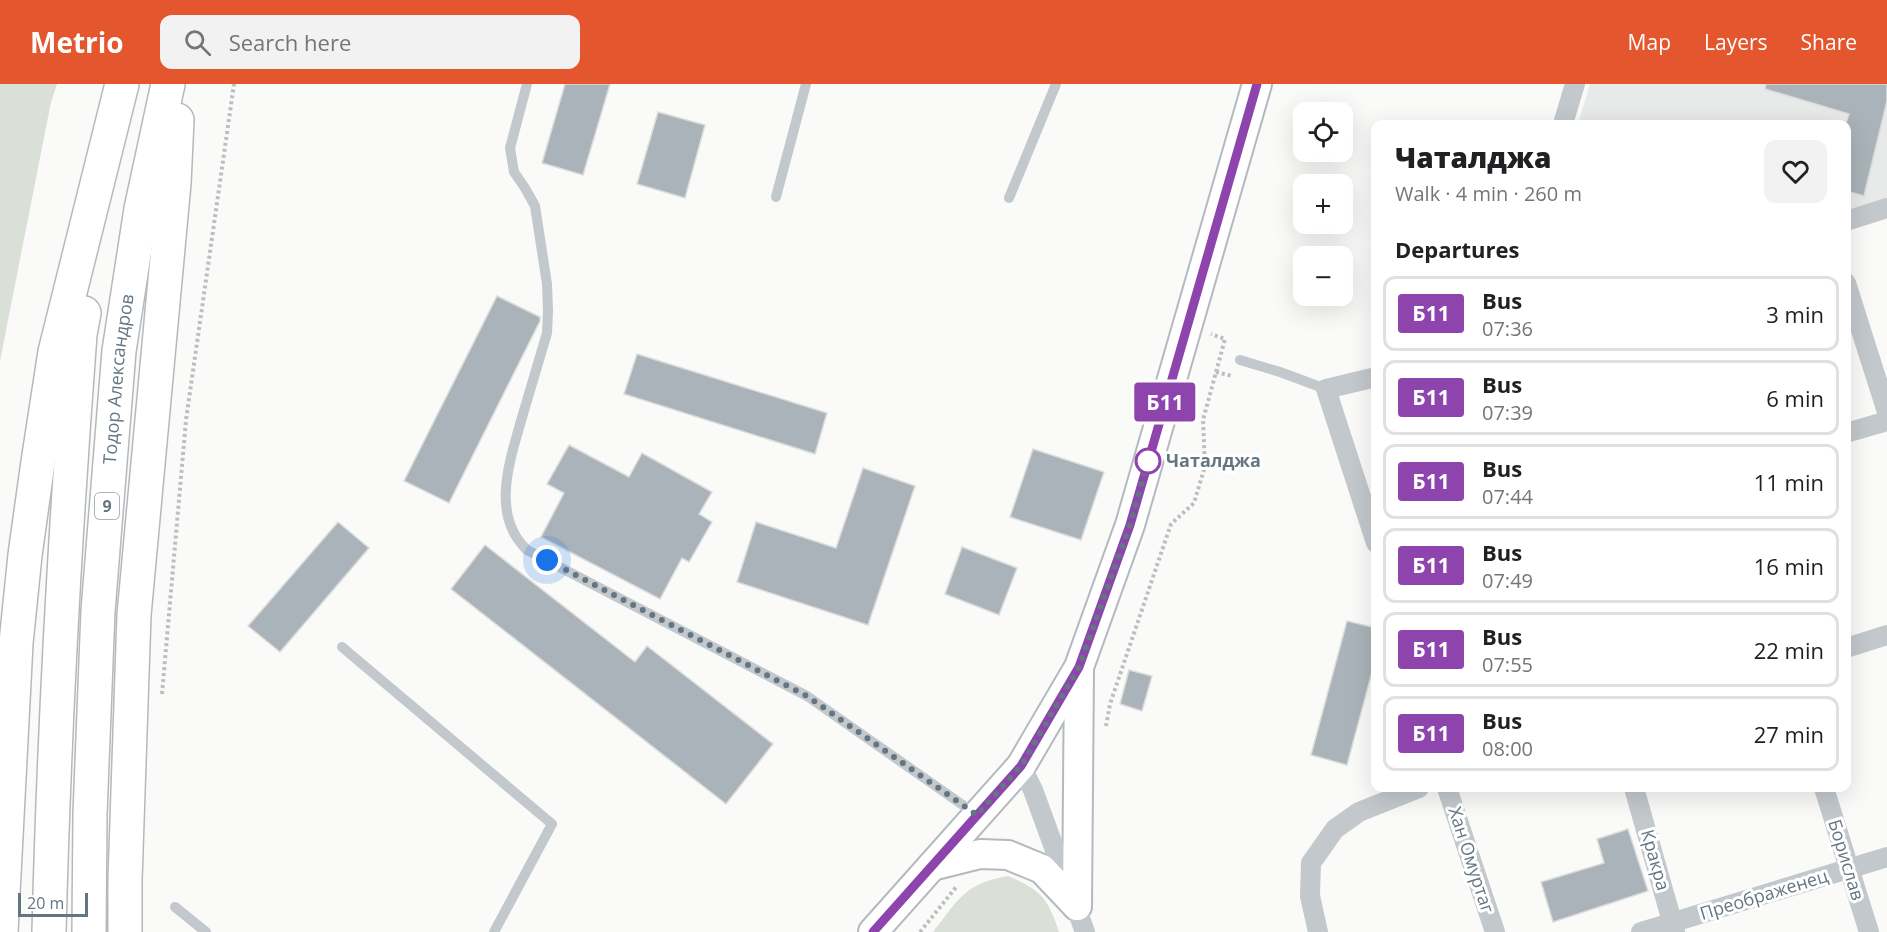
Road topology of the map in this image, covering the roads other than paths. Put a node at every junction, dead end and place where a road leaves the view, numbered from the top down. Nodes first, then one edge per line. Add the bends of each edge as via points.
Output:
1 (124, 84) edge
2 (168, 84) edge
3 (178, 84) edge
4 (527, 84) edge
5 (806, 84) edge
6 (1056, 84) edge
7 (1257, 84) edge
8 (1575, 84) edge
9 (1564, 120) edge
10 (776, 197) dead end
11 (1009, 198) dead end
12 (1887, 208) edge
13 (1851, 219) edge
14 (1851, 299) edge
15 (1240, 360) dead end
16 (1371, 378) edge
17 (1326, 389) junction
18 (1887, 412) edge
19 (1887, 421) edge
20 (1851, 432) edge
21 (1371, 528) edge
22 (1887, 635) edge
23 (1851, 646) edge
24 (342, 647) dead end
25 (1079, 667) junction
26 (1021, 766) junction
27 (1409, 792) edge
28 (1448, 792) edge
29 (1635, 792) edge
30 (1825, 792) edge
31 (977, 815) junction
32 (1887, 857) edge
33 (932, 866) junction
34 (1849, 868) junction
35 (175, 907) dead end
36 (1081, 919) edge
37 (1674, 927) edge
38 (1, 932) edge
39 (50, 932) edge
40 (89, 932) edge
41 (125, 932) edge
42 (206, 932) edge
43 (494, 932) edge
44 (873, 932) edge
45 (1318, 932) edge
46 (1495, 932) edge
47 (1641, 932) edge
48 (1869, 932) edge

1 - 38 highway via 56,351 38,462 16,643
1 - 39 highway, 9 via 80,334 61,610
2 - 40 highway, Тодор Александров / 9 via 141,209 118,351 98,611
3 - 41 highway via 174,183 134,615
4 - 31 lane via 510,148 514,172 535,206 548,311 547,333 507,472 508,518 515,538 527,550 807,696
5 - 10 lane
6 - 11 lane
7 - 25 main road via 1130,525
8 - 9 street
12 - 13 street
14 - 18 street
15 - 17 lane
16 - 17 street
17 - 21 street
19 - 20 street
22 - 23 street
24 - 43 lane via 552,824
25 - 26 main road
25 - 36 main road
26 - 31 main road
26 - 36 street
27 - 45 street via 1359,812 1335,830 1311,864 1310,896
28 - 46 street, Хан Омуртаг
29 - 37 street, Кракра
30 - 34 street, Борислав
31 - 33 main road
32 - 34 street, Преображенец
33 - 36 main road via 980,854 1008,855 1042,869
33 - 44 main road
34 - 37 street, Преображенец
34 - 48 street, Борислав
35 - 42 lane
37 - 47 street, Преображенец

